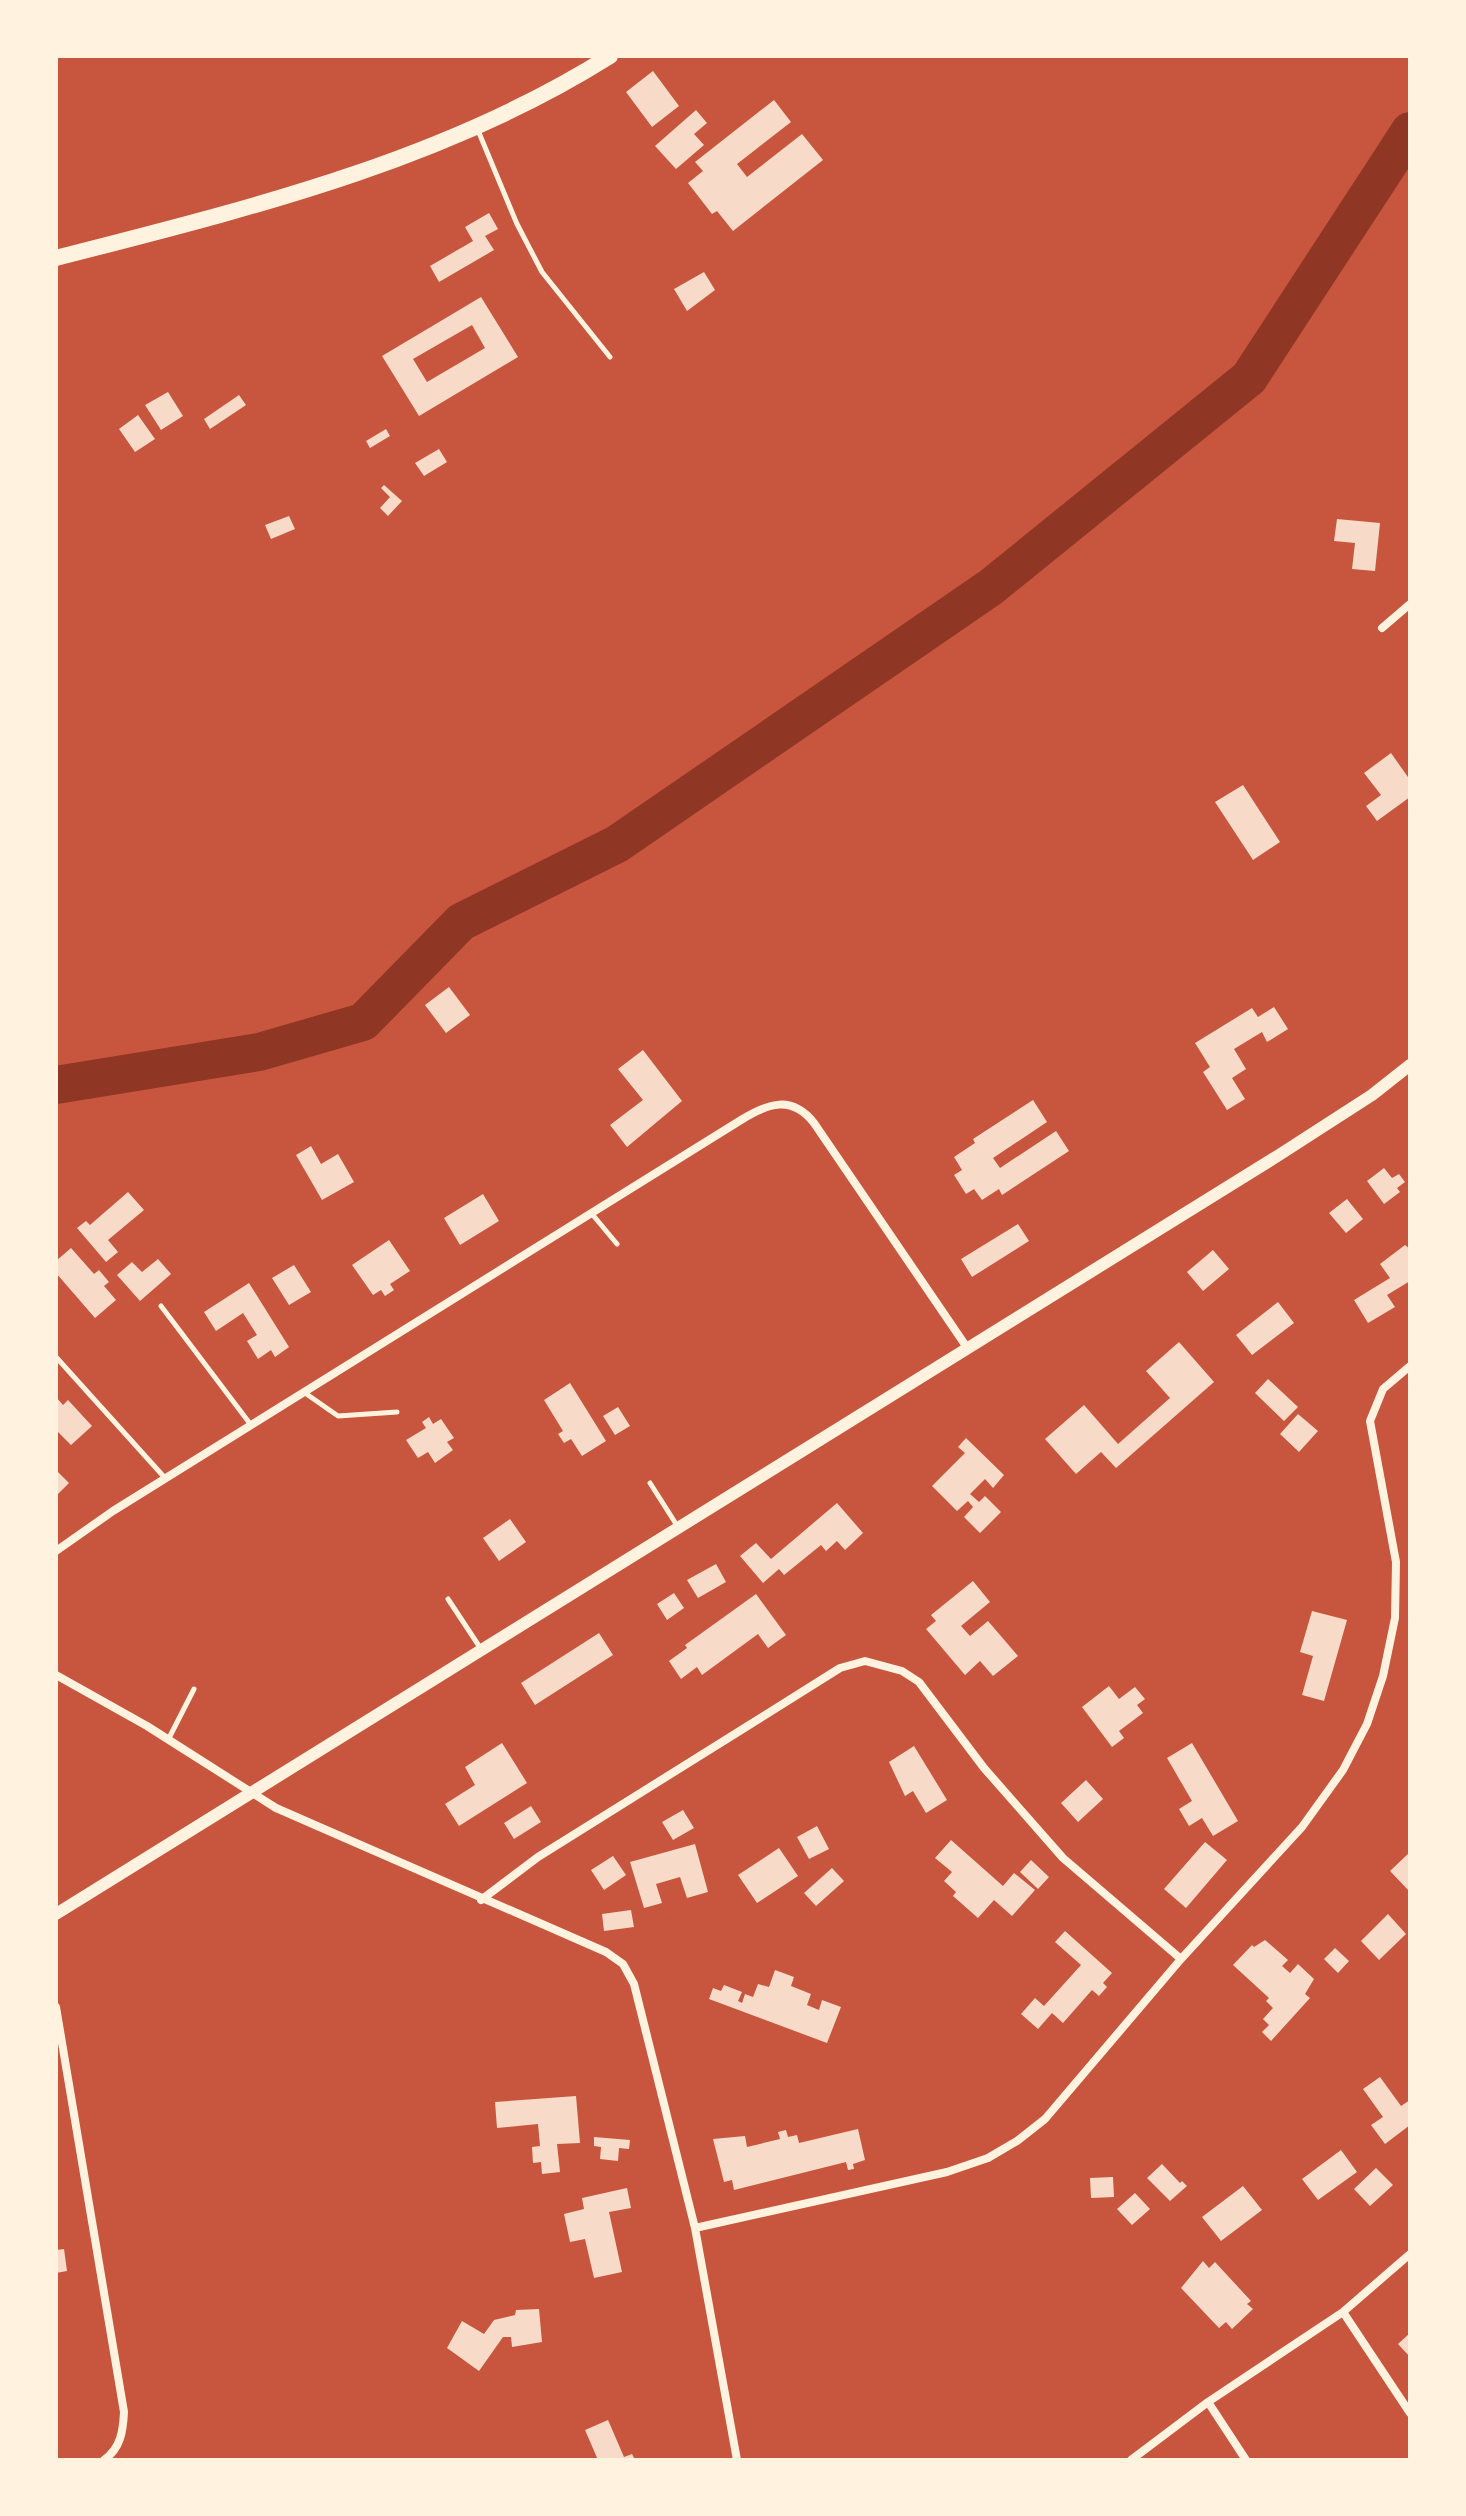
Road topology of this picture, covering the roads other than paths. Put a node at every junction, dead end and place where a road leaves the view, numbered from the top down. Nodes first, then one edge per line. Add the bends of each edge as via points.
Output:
1 (610, 56) edge
2 (477, 127) junction
3 (56, 258) edge
4 (610, 357) dead end
5 (1410, 604) edge
6 (1382, 628) dead end
7 (1410, 1065) edge
8 (592, 1214) junction
9 (617, 1244) dead end
10 (161, 1306) dead end
11 (968, 1349) junction
12 (56, 1357) edge
13 (1410, 1366) edge
14 (305, 1393) junction
15 (397, 1412) dead end
16 (252, 1425) junction
17 (166, 1479) junction
18 (650, 1483) dead end
19 (678, 1527) junction
20 (56, 1551) edge
21 (448, 1599) dead end
22 (482, 1650) junction
23 (56, 1675) edge
24 (194, 1689) dead end
25 (168, 1740) junction
26 (252, 1793) junction
27 (481, 1900) junction
28 (56, 1914) edge
29 (1181, 1959) junction
30 (56, 2007) edge
31 (695, 2228) junction
32 (1410, 2254) edge
33 (1343, 2312) junction
34 (1208, 2402) junction
35 (1410, 2413) edge
36 (104, 2460) edge
37 (737, 2460) edge
38 (1131, 2460) edge
39 (1246, 2460) edge

1 - 2 main road
2 - 3 main road via 315,188
2 - 4 lane via 542,272
5 - 6 street
7 - 11 street via 1279,1155
8 - 9 lane
8 - 11 street via 753,1113 774,1104 798,1107
8 - 14 street
10 - 16 lane
11 - 19 street
12 - 17 lane
13 - 29 street via 1383,1389 1370,1421 1397,1593 1383,1676 1367,1724 1320,1805
14 - 15 lane via 338,1416
14 - 16 street
16 - 17 street
17 - 20 street
18 - 19 lane
19 - 22 street
21 - 22 lane
22 - 26 street
23 - 25 street
24 - 25 lane
25 - 26 street
26 - 27 street
26 - 28 street
27 - 29 street via 538,1857 840,1668 865,1661 902,1671 919,1682 984,1768 1063,1858
27 - 31 street via 606,1952 628,1971
29 - 31 street via 1045,2119 998,2152 947,2172
30 - 36 street via 124,2412 123,2435
31 - 37 street
32 - 33 street
33 - 34 street
33 - 35 street
34 - 38 street
34 - 39 street

